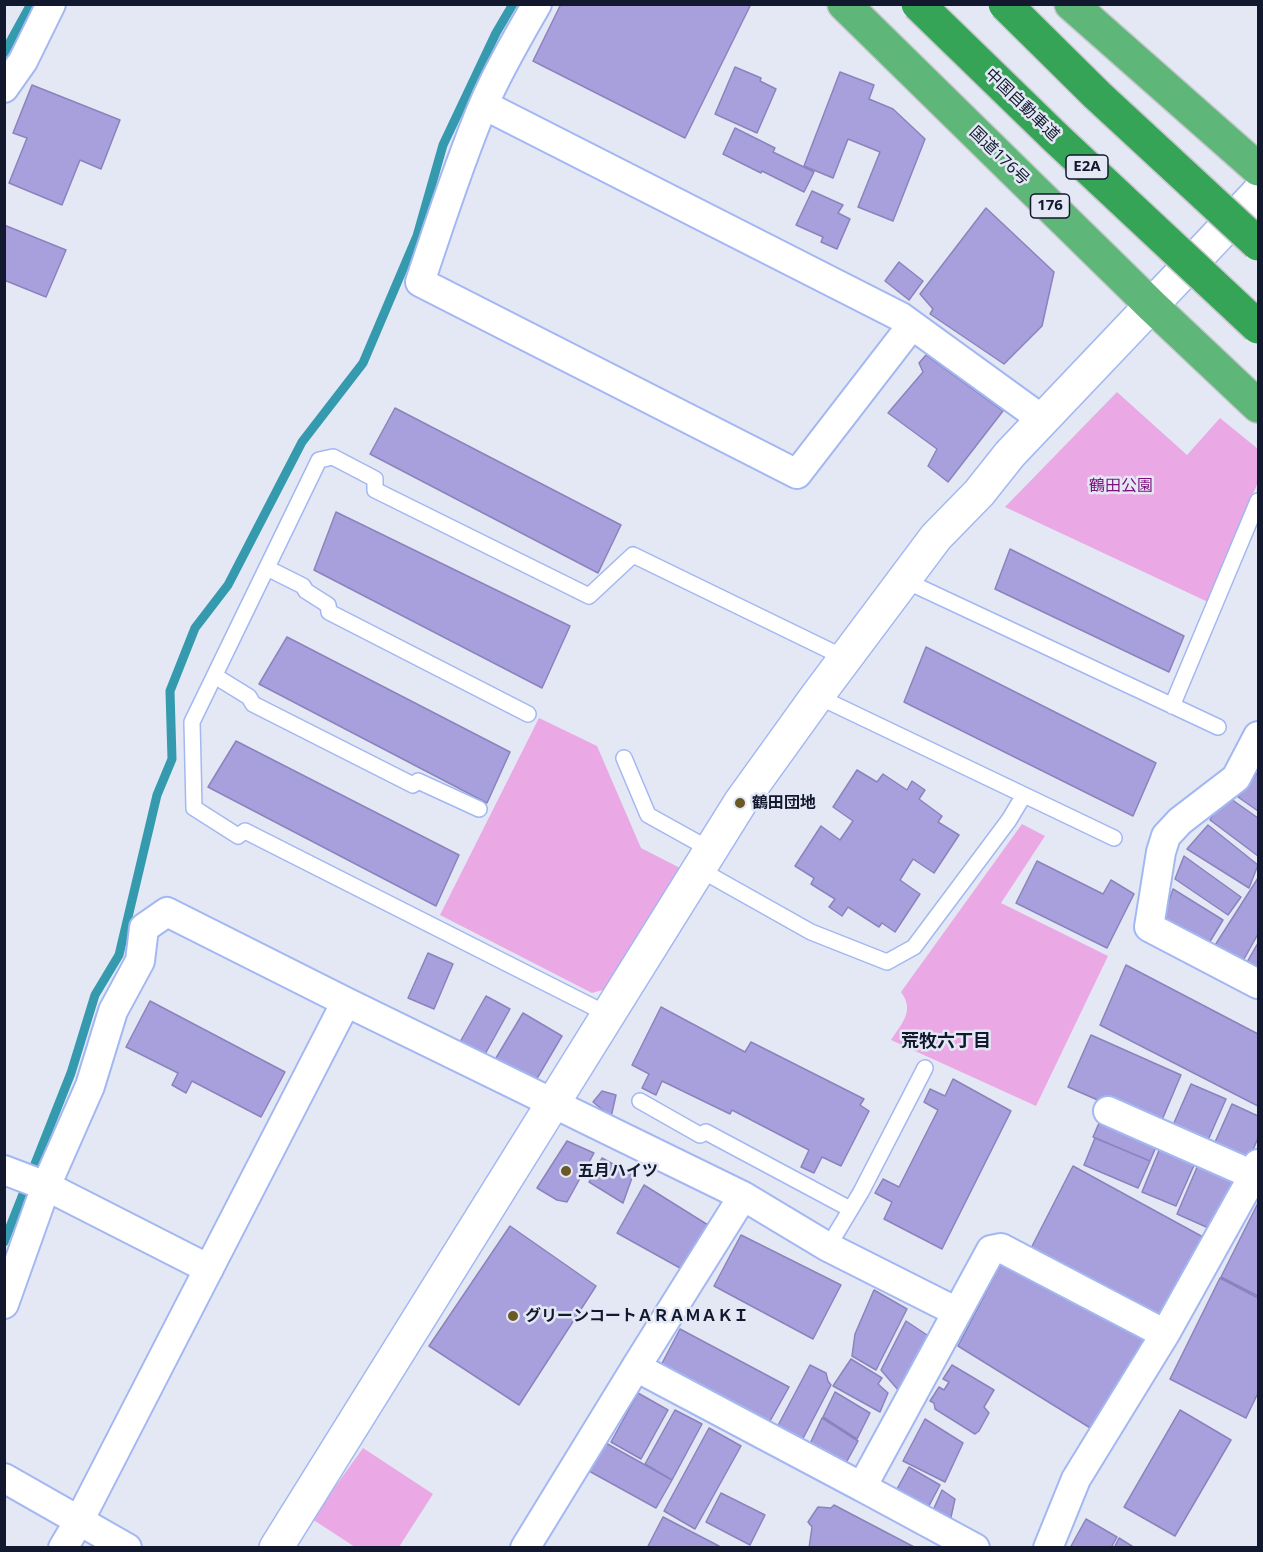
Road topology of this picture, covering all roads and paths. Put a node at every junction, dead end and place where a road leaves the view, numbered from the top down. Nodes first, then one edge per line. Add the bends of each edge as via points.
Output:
1 (51, 4) edge
2 (537, 4) edge
3 (844, 4) edge
4 (918, 4) edge
5 (1005, 4) edge
6 (1071, 4) edge
7 (4, 88) edge
8 (484, 105) junction
9 (1258, 169) edge
10 (1258, 193) edge
11 (1258, 244) edge
12 (1152, 306) junction
13 (912, 325) junction
14 (1258, 327) edge
15 (1258, 406) edge
16 (1043, 420) junction
17 (1258, 501) edge
18 (267, 568) junction
19 (904, 580) junction
20 (844, 658) junction
21 (215, 676) junction
22 (817, 696) junction
23 (1172, 706) junction
24 (528, 714) dead end
25 (1218, 727) dead end
26 (1258, 736) edge
27 (624, 758) dead end
28 (1024, 795) junction
29 (479, 809) dead end
30 (1114, 838) dead end
31 (705, 860) junction
32 (1258, 984) edge
33 (346, 1002) junction
34 (609, 1015) junction
35 (925, 1068) dead end
36 (640, 1101) dead end
37 (553, 1104) junction
38 (1108, 1111) dead end
39 (1256, 1169) edge
40 (4, 1170) edge
41 (46, 1186) junction
42 (743, 1196) junction
43 (850, 1209) junction
44 (828, 1247) junction
45 (209, 1269) junction
46 (4, 1304) edge
47 (957, 1312) junction
48 (1165, 1334) junction
49 (636, 1367) junction
50 (4, 1478) edge
51 (862, 1487) junction
52 (79, 1521) junction
53 (531, 1546) edge
54 (63, 1548) edge
55 (127, 1548) edge
56 (276, 1548) edge
57 (975, 1548) edge
58 (1048, 1548) edge

1 - 7 street via 23,61
2 - 8 street
3 - 12 highway, 国道176号 / 176
4 - 14 highway, 中国自動車道 / E2A, bridge
5 - 11 highway, bridge
6 - 9 highway
8 - 13 street
8 - 13 street via 420,282 797,474
10 - 12 street
12 - 15 highway, 国道176号 / 176
12 - 16 street
13 - 16 street
16 - 19 street via 936,537
17 - 23 lane
18 - 20 lane via 320,460 333,457 375,479 375,490 589,596 633,555
18 - 21 lane
18 - 24 lane via 303,586 328,605 329,612
19 - 20 street
19 - 23 lane
20 - 22 street
21 - 29 lane via 249,697 253,704 402,780 413,785 418,780
21 - 34 lane via 192,722 194,808 237,836 245,831
22 - 28 lane
22 - 31 street via 740,803
23 - 25 lane
26 - 32 street via 1236,778 1166,836 1149,927
27 - 31 lane via 648,815
28 - 30 lane
28 - 31 lane via 914,947 887,962 811,932
31 - 34 street
33 - 37 street
33 - 41 street via 167,912 144,928 140,961 113,1011 90,1086
33 - 45 street
34 - 37 street
35 - 43 lane
36 - 43 lane
37 - 42 street
37 - 56 street
38 - 39 street
39 - 48 street
40 - 41 street
41 - 45 street
41 - 46 street
42 - 44 street
42 - 49 street
43 - 44 lane
44 - 47 street
45 - 52 street
47 - 48 street via 991,1250 1001,1248
47 - 51 street
48 - 58 street via 1076,1479
49 - 51 street
49 - 53 street
50 - 52 street
51 - 57 street
52 - 54 street
52 - 55 street

